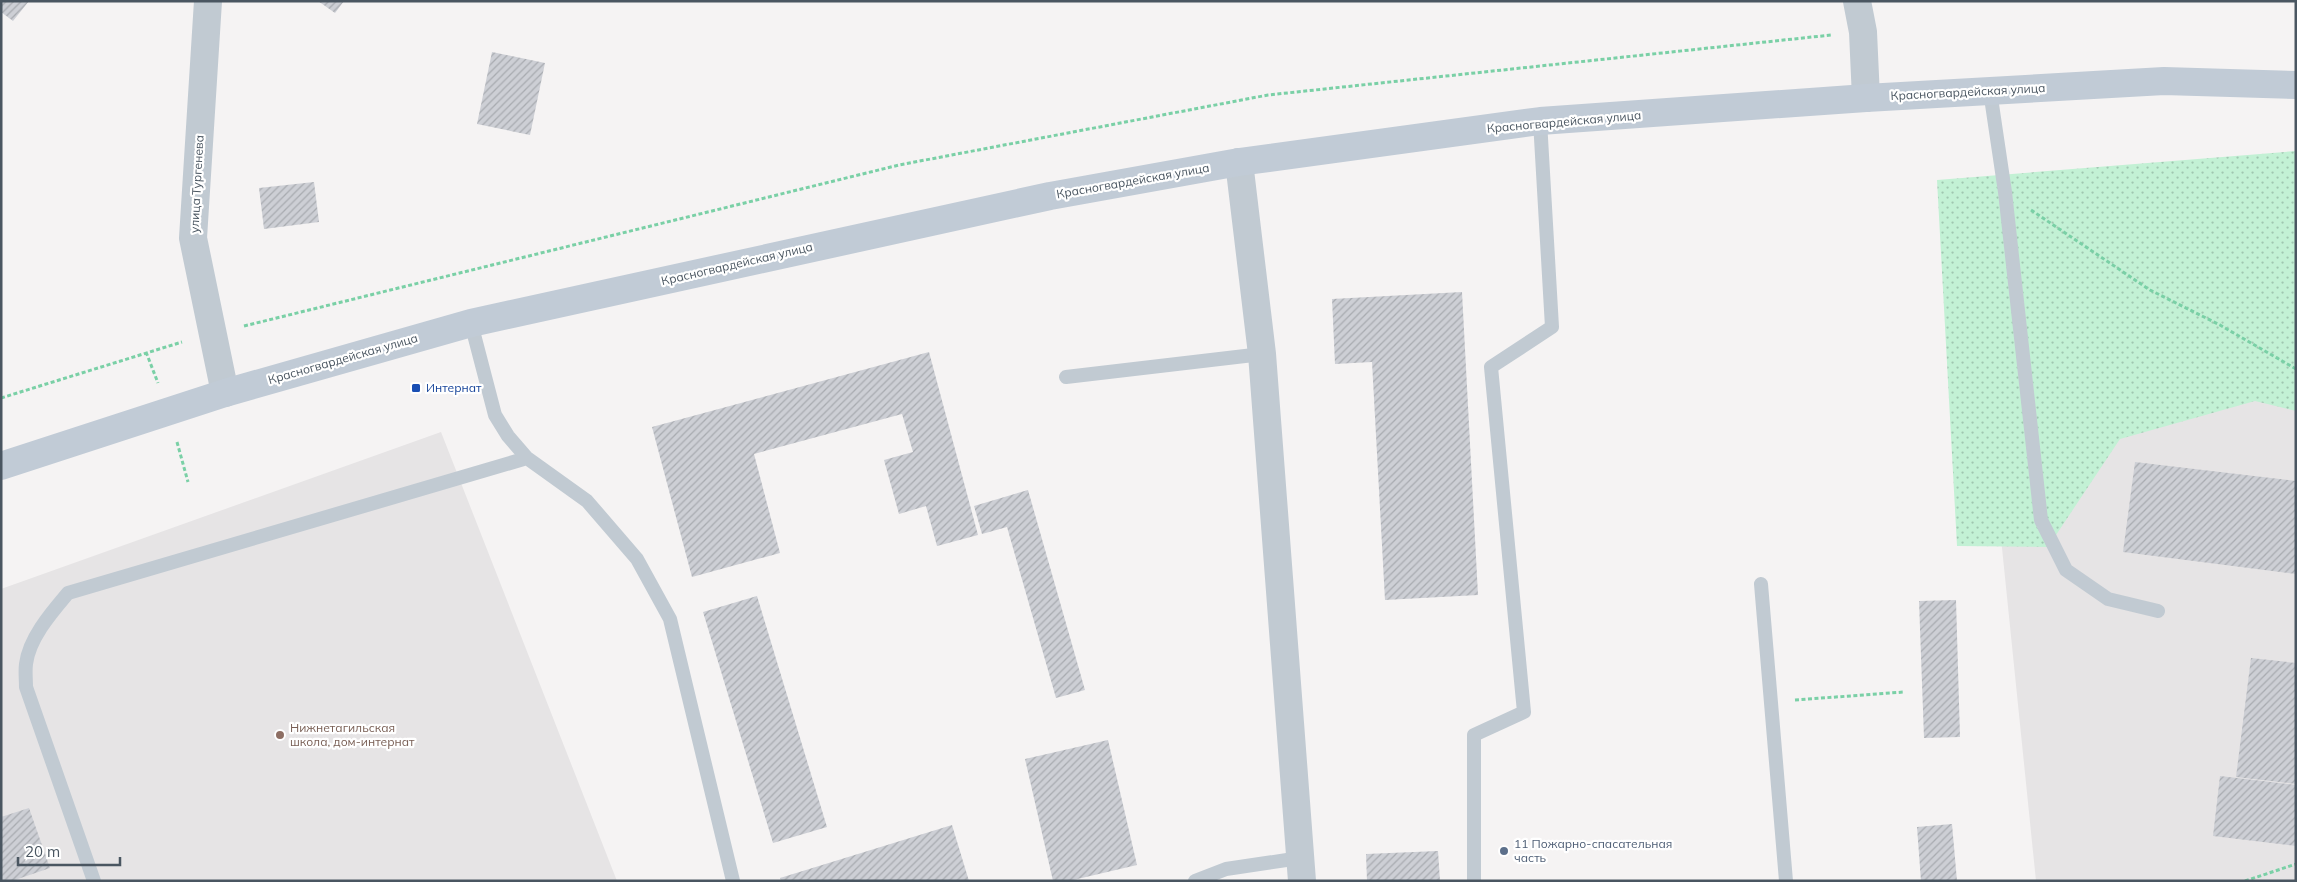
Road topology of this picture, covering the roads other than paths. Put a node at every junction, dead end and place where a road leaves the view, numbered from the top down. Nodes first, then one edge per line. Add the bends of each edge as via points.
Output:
1 (208, 1) edge
2 (1857, 1) edge
3 (2296, 85) edge
4 (1990, 91) junction
5 (1866, 98) junction
6 (1540, 121) junction
7 (1239, 162) junction
8 (471, 323) junction
9 (1262, 354) junction
10 (1066, 377) dead end
11 (225, 393) junction
12 (527, 458) junction
13 (1, 466) edge
14 (1761, 584) dead end
15 (2158, 611) dead end
16 (1301, 869) edge
17 (94, 881) edge
18 (733, 881) edge
19 (1195, 881) edge
20 (1474, 881) edge
21 (1786, 881) edge

1 - 11 street, улица Тургенева via 194,238
2 - 5 street via 1863,32
3 - 4 main road, Красногвардейская улица via 2164,81
4 - 5 main road, Красногвардейская улица
4 - 15 lane via 2005,192 2041,520 2066,570 2108,599
5 - 6 main road, Красногвардейская улица
6 - 7 main road, Красногвардейская улица
6 - 20 lane via 1552,327 1491,367 1524,712 1474,735
7 - 8 main road, Красногвардейская улица via 1050,196
7 - 9 street
8 - 11 main road, Красногвардейская улица
8 - 12 lane via 495,416
9 - 10 lane
9 - 16 street
11 - 13 main road, Красногвардейская улица
12 - 17 lane via 68,593 46,618 34,642 26,662 26,687
12 - 18 lane via 587,501 637,559 670,619
14 - 21 lane
16 - 19 lane via 1226,869

